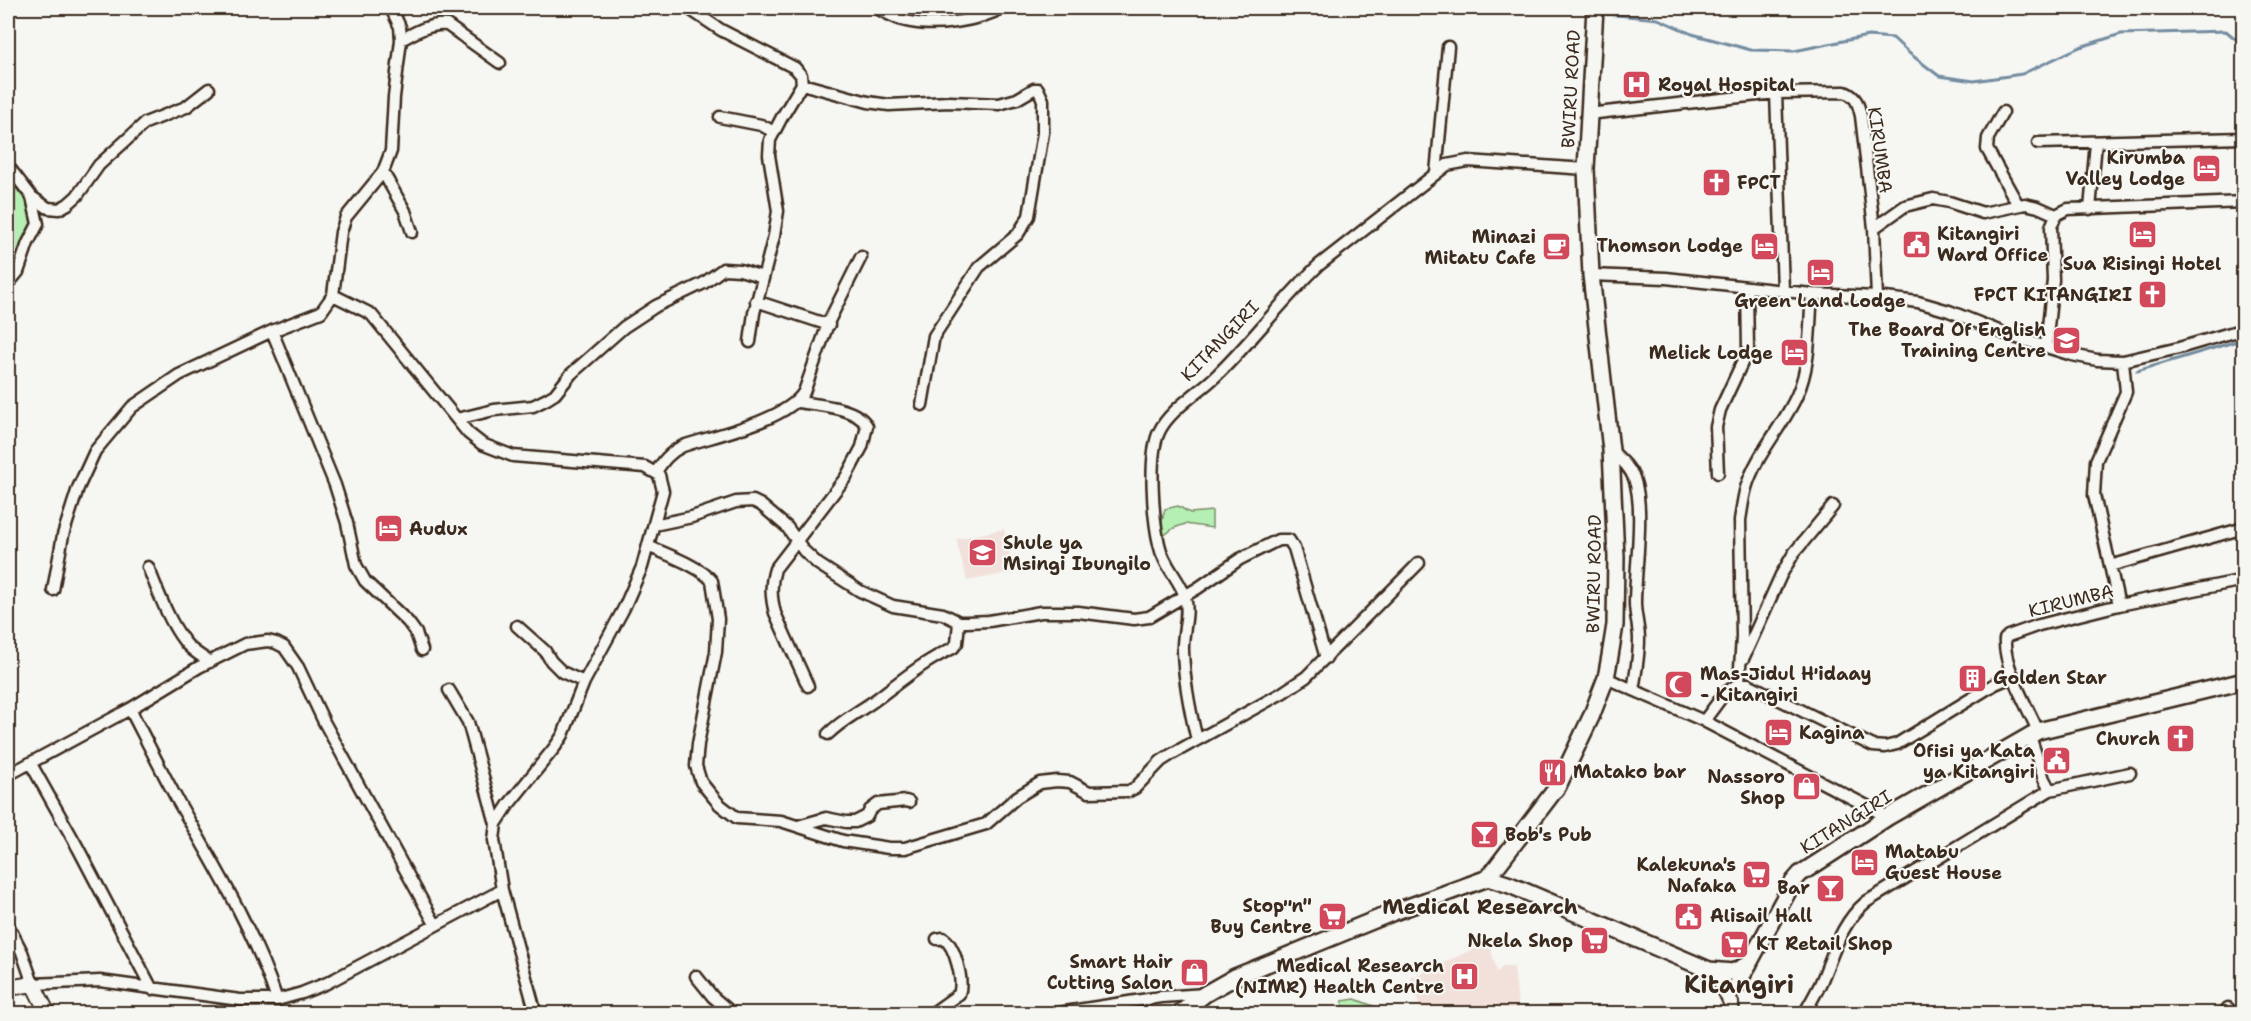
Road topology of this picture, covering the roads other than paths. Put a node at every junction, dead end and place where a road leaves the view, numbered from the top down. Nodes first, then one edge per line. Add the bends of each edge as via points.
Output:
1 (391, 8) edge
2 (688, 8) edge
3 (876, 8) edge
4 (1002, 8) edge
5 (1595, 8) edge
6 (401, 40) junction
7 (1448, 47) dead end
8 (500, 63) dead end
9 (802, 84) junction
10 (209, 89) dead end
11 (1776, 93) junction
12 (2003, 112) dead end
13 (1588, 114) junction
14 (720, 117) dead end
15 (774, 132) junction
16 (2244, 138) edge
17 (2038, 143) dead end
18 (2096, 143) junction
19 (8, 166) edge
20 (1586, 169) junction
21 (383, 172) junction
22 (1436, 172) junction
23 (32, 197) junction
24 (2244, 202) edge
25 (2018, 205) junction
26 (2090, 209) junction
27 (2056, 215) junction
28 (1874, 228) junction
29 (412, 232) dead end
30 (861, 257) dead end
31 (1591, 274) junction
32 (763, 277) junction
33 (8, 284) edge
34 (1747, 288) junction
35 (1783, 290) junction
36 (1812, 294) junction
37 (333, 295) junction
38 (1877, 297) junction
39 (756, 301) junction
40 (829, 325) junction
41 (2244, 329) edge
42 (272, 331) junction
43 (750, 342) dead end
44 (2046, 346) junction
45 (2122, 361) junction
46 (798, 402) junction
47 (922, 405) dead end
48 (457, 419) junction
49 (1611, 450) junction
50 (656, 472) junction
51 (1718, 473) dead end
52 (1833, 506) dead end
53 (654, 525) junction
54 (2244, 528) edge
55 (797, 541) junction
56 (648, 546) junction
57 (1419, 563) dead end
58 (2110, 566) junction
59 (148, 567) dead end
60 (2244, 580) edge
61 (53, 590) dead end
62 (1185, 595) junction
63 (2119, 605) junction
64 (959, 622) junction
65 (517, 626) dead end
66 (422, 650) dead end
67 (1326, 658) junction
68 (210, 662) junction
69 (1740, 665) junction
70 (2014, 676) junction
71 (1606, 678) junction
72 (2244, 681) edge
73 (584, 682) junction
74 (1739, 683) junction
75 (808, 686) dead end
76 (449, 690) dead end
77 (1633, 690) junction
78 (130, 709) junction
79 (1704, 722) junction
80 (828, 734) dead end
81 (2034, 734) junction
82 (1197, 740) junction
83 (31, 764) junction
84 (2130, 773) dead end
85 (8, 775) edge
86 (2050, 790) junction
87 (909, 802) dead end
88 (1888, 817) junction
89 (496, 824) junction
90 (798, 826) junction
91 (1488, 878) junction
92 (502, 890) junction
93 (435, 924) junction
94 (8, 925) edge
95 (937, 939) dead end
96 (696, 976) dead end
97 (33, 984) junction
98 (1730, 987) edge
99 (8, 988) edge
100 (152, 989) junction
101 (1205, 994) junction
102 (277, 1000) junction
103 (48, 1014) edge
104 (536, 1014) edge
105 (733, 1014) edge
106 (931, 1014) edge
107 (1052, 1014) edge
108 (1179, 1014) edge
109 (1804, 1014) edge

1 - 6 street
2 - 9 street via 795,68
3 - 4 street via 918,23 975,19
5 - 13 main road, BWIRU ROAD
6 - 8 street via 426,27 447,24
6 - 21 street via 391,151
7 - 22 street
9 - 15 street
9 - 47 street via 889,105 999,104 1034,89 1041,92 1043,133 1029,216 1018,234 979,267 934,336
10 - 23 street via 186,107 145,123 112,152 68,204 52,210
11 - 13 street, KIRUMBA
11 - 28 street, KIRUMBA via 1845,92 1858,101
11 - 35 street
12 - 25 street via 1988,138 1987,149
13 - 20 main road, BWIRU ROAD
14 - 15 street via 761,125
15 - 32 street via 769,155 778,211
16 - 18 street
17 - 18 street
18 - 26 street
19 - 23 street
20 - 22 street, KITANGIRI via 1468,161 1447,165
20 - 31 main road, BWIRU ROAD
21 - 29 street
21 - 37 street via 346,218
22 - 62 street, KITANGIRI via 1313,270 1218,375 1159,431 1153,466 1159,546
23 - 33 street via 38,224 18,272
24 - 26 street
25 - 27 street via 2038,207
25 - 28 street via 1983,213 1949,202 1920,201 1893,212
26 - 27 street via 2068,209
27 - 44 street via 2051,227 2053,280
28 - 38 street, KIRUMBA
30 - 40 street
31 - 34 street
31 - 49 main road, BWIRU ROAD
32 - 39 street
32 - 48 street via 723,269 624,327 547,399 533,406
34 - 35 street
34 - 51 street via 1748,350 1720,410 1716,427
35 - 36 street
36 - 38 street
36 - 69 street via 1807,358 1798,392 1746,486 1742,505
37 - 42 street via 321,312
37 - 48 street via 371,314
38 - 44 street via 1918,302
39 - 40 street
39 - 43 street
40 - 46 street
41 - 45 street
42 - 61 street via 179,375 132,407 110,431 95,451 78,488 63,535
42 - 66 street via 338,492 356,565 365,581 408,622
44 - 45 street via 2097,360
45 - 58 street via 2126,392 2096,461 2093,478
46 - 50 street via 780,413 682,446
46 - 55 street via 854,413 867,426 862,447 846,477
48 - 50 street via 482,444 513,456 645,467
49 - 71 main road, BWIRU ROAD via 1615,615
49 - 77 street via 1627,466 1637,497 1635,604 1639,639
50 - 53 street via 663,491
52 - 69 street via 1781,575
53 - 55 street via 736,502 753,501 787,527
53 - 56 street
54 - 58 street
55 - 64 street via 827,571 875,598 893,606 943,614
55 - 75 street via 776,569 771,600
56 - 73 street via 624,608
56 - 90 street via 709,576 714,588 716,652 696,758 701,782 737,818
57 - 67 street
58 - 63 street
59 - 68 street via 183,641
60 - 63 street, KIRUMBA
62 - 64 street via 1149,616 1134,619 1041,612
62 - 67 street via 1240,560 1278,540 1289,540
62 - 82 street, KITANGIRI via 1188,614 1184,667
63 - 70 street, KIRUMBA via 2008,636 2005,646
64 - 80 street via 954,648 919,667
65 - 73 street via 562,672
67 - 82 street via 1282,693
68 - 78 street
68 - 93 street via 257,641 284,647
69 - 74 street
70 - 74 street via 1897,744 1885,747 1873,746
70 - 81 street, KIRUMBA
71 - 77 street
71 - 91 main road, BWIRU ROAD via 1558,786
72 - 81 main road, KITANGIRI
73 - 89 street via 563,735
74 - 79 street via 1724,694
76 - 89 street via 468,722
77 - 79 street
78 - 83 street
78 - 102 street via 235,905
79 - 88 street
81 - 86 street, KIRUMBA
81 - 88 main road, KITANGIRI
82 - 90 street via 1161,761 1129,791 1089,792 1070,782 1040,783 986,824 905,848 843,841
83 - 85 street
83 - 100 street
84 - 86 street
86 - 109 street via 1859,908 1842,931
87 - 90 street via 878,804 855,822 826,818
88 - 98 main road, KITANGIRI via 1800,874 1749,964
89 - 92 street via 494,840
91 - 98 main road via 1709,970
91 - 101 main road via 1280,958
92 - 93 street
92 - 104 street
93 - 102 street via 327,982
94 - 97 street
95 - 106 street via 943,938 950,944 961,988 959,994
96 - 105 street
97 - 99 street
97 - 100 street via 100,981
97 - 103 street
100 - 102 street via 240,1000
101 - 107 street
101 - 108 main road

